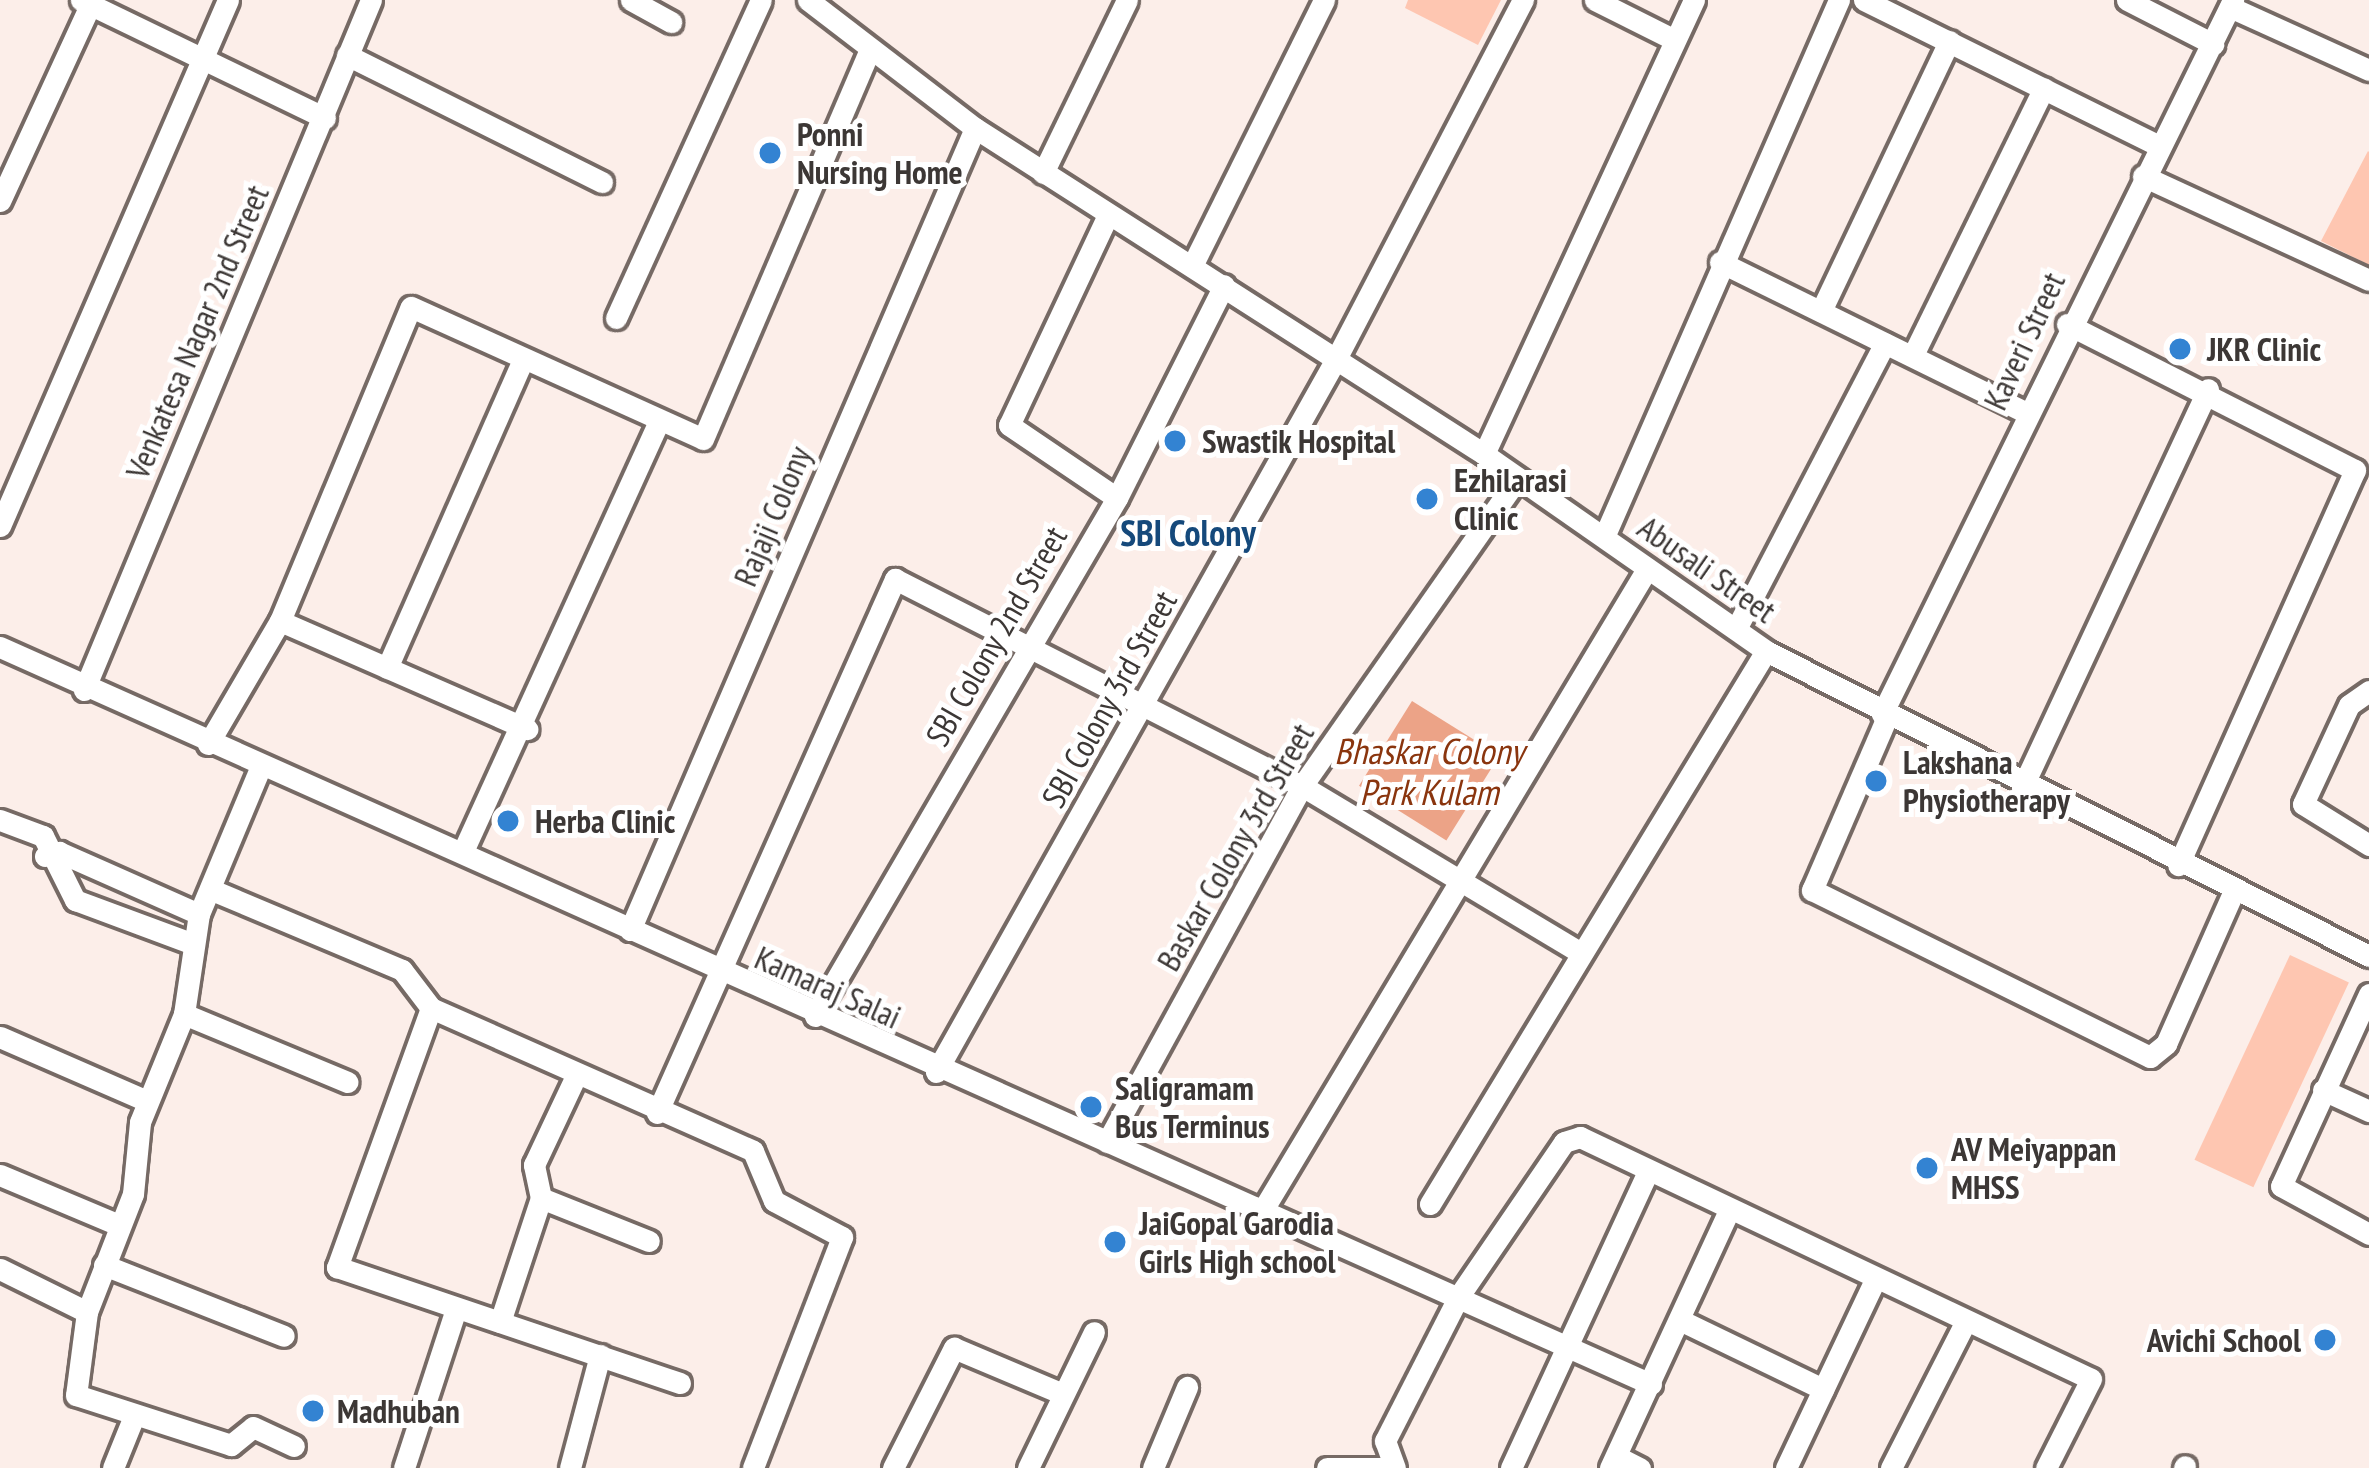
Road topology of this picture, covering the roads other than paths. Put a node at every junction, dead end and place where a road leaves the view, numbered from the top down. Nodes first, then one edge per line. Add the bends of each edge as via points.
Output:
1 (228, 0) edge
2 (371, 0) edge
3 (631, 0) edge
4 (761, 0) edge
5 (808, 0) edge
6 (1127, 0) edge
7 (1324, 0) edge
8 (1522, 0) edge
9 (1595, 0) edge
10 (1694, 0) edge
11 (1838, 0) edge
12 (1864, 0) edge
13 (2127, 0) edge
14 (86, 2) edge
15 (2232, 4) edge
16 (671, 22) dead end
17 (1675, 40) junction
18 (1949, 41) junction
19 (2213, 44) junction
20 (868, 50) junction
21 (347, 55) junction
22 (202, 58) junction
23 (2369, 70) edge
24 (2044, 88) junction
25 (325, 118) junction
26 (975, 128) junction
27 (2158, 146) junction
28 (1043, 173) junction
29 (2143, 176) junction
30 (602, 182) dead end
31 (0, 201) edge
32 (1108, 214) junction
33 (1720, 262) junction
34 (1192, 266) junction
35 (2369, 280) edge
36 (1224, 285) junction
37 (1821, 311) junction
38 (616, 318) dead end
39 (2068, 324) junction
40 (1885, 343) junction
41 (1913, 355) junction
42 (1337, 357) junction
43 (524, 360) junction
44 (2207, 389) junction
45 (2027, 413) junction
46 (658, 424) junction
47 (1484, 454) junction
48 (1518, 478) junction
49 (1117, 498) junction
50 (0, 526) edge
51 (1604, 537) junction
52 (1647, 568) junction
53 (280, 621) junction
54 (1736, 628) junction
55 (1028, 644) junction
56 (0, 647) edge
57 (1766, 651) junction
58 (387, 668) junction
59 (84, 690) junction
60 (2369, 691) edge
61 (1142, 709) junction
62 (1884, 716) junction
63 (527, 729) junction
64 (208, 744) junction
65 (261, 766) junction
66 (1302, 786) junction
67 (2021, 788) junction
68 (0, 820) edge
69 (2369, 845) edge
70 (464, 849) junction
71 (45, 856) junction
72 (2178, 865) junction
73 (1457, 873) junction
74 (212, 890) junction
75 (2233, 893) junction
76 (199, 914) junction
77 (630, 930) junction
78 (193, 944) junction
79 (1578, 951) junction
80 (2369, 956) edge
81 (718, 974) junction
82 (2369, 994) edge
83 (431, 1008) junction
84 (184, 1014) junction
85 (815, 1016) junction
86 (0, 1037) edge
87 (936, 1072) junction
88 (575, 1078) junction
89 (347, 1082) dead end
90 (2324, 1090) junction
91 (147, 1101) junction
92 (2369, 1111) edge
93 (657, 1113) junction
94 (1107, 1142) junction
95 (1648, 1171) junction
96 (0, 1175) edge
97 (541, 1198) junction
98 (1430, 1204) dead end
99 (1264, 1208) junction
100 (1729, 1210) junction
101 (119, 1225) junction
102 (2369, 1234) edge
103 (650, 1241) dead end
104 (104, 1265) junction
105 (0, 1269) edge
106 (1876, 1278) junction
107 (1459, 1297) junction
108 (456, 1310) junction
109 (87, 1312) junction
110 (1680, 1320) junction
111 (500, 1322) junction
112 (1964, 1324) junction
113 (1094, 1332) dead end
114 (284, 1336) dead end
115 (1569, 1346) junction
116 (600, 1355) junction
117 (680, 1383) dead end
118 (1651, 1384) junction
119 (1187, 1387) dead end
120 (1822, 1389) junction
121 (1063, 1394) junction
122 (132, 1421) junction
123 (294, 1445) dead end
124 (1612, 1462) edge
125 (1789, 1467) edge
126 (113, 1468) edge
127 (404, 1468) edge
128 (570, 1468) edge
129 (753, 1468) edge
130 (892, 1468) edge
131 (1028, 1468) edge
132 (1153, 1468) edge
133 (1327, 1468) edge
134 (1382, 1468) edge
135 (1395, 1468) edge
136 (1511, 1468) edge
137 (1640, 1468) edge
138 (1891, 1468) edge
139 (2046, 1468) edge

1 - 22 street
2 - 21 street, Venkatesa Nagar 2nd Street
3 - 16 street
4 - 38 street
5 - 20 street, Abusali Street
6 - 28 street
7 - 34 street
8 - 42 street, SBI Colony 3rd Street
9 - 17 street
10 - 17 street
11 - 33 street
12 - 18 street
13 - 19 street
14 - 22 street
14 - 31 street
15 - 19 street, Kaveri Street
15 - 23 street
17 - 47 street
18 - 24 street
18 - 37 street
19 - 27 street, Kaveri Street
20 - 26 street, Abusali Street
20 - 46 street via 703,439
21 - 25 street, Venkatesa Nagar 2nd Street
21 - 30 street
22 - 25 street
22 - 50 street
24 - 27 street
24 - 41 street
25 - 59 street, Venkatesa Nagar 2nd Street
26 - 28 street, Abusali Street
26 - 77 street, Rajaji Colony
27 - 29 street, Kaveri Street
28 - 32 street, Abusali Street
29 - 35 street
29 - 39 street, Kaveri Street
32 - 34 street, Abusali Street
32 - 49 street via 1009,425
33 - 37 street
33 - 51 street
34 - 36 street, Abusali Street
36 - 42 street, Abusali Street
36 - 49 street, SBI Colony 2nd Street
37 - 40 street
39 - 44 street
39 - 45 street, Kaveri Street
40 - 41 street
40 - 54 street
41 - 45 street
42 - 47 street, Abusali Street
42 - 61 street, SBI Colony 3rd Street
43 - 46 street
43 - 53 street via 411,307
43 - 58 street
44 - 67 street
44 - 72 street via 2353,465
45 - 62 street, Kaveri Street
46 - 63 street
47 - 48 street, Abusali Street
48 - 51 street, Abusali Street
48 - 66 street, Baskar Colony 3rd Street
49 - 55 street, SBI Colony 2nd Street
51 - 52 street, Abusali Street
52 - 54 street, Abusali Street
52 - 73 street
53 - 58 street
53 - 64 street
54 - 57 street, Abusali Street
55 - 61 street
55 - 81 street via 895,579
55 - 85 street, SBI Colony 2nd Street
56 - 59 street, Kamaraj Salai
57 - 62 street, Abusali Street
57 - 79 street
58 - 63 street
59 - 64 street, Kamaraj Salai
60 - 69 street via 2349,705 2303,804
61 - 66 street
61 - 87 street, SBI Colony 3rd Street
62 - 67 street, Abusali Street
62 - 75 street, Kaveri Street via 1812,890 2150,1057 2166,1044
63 - 70 street
64 - 65 street, Kamaraj Salai
65 - 70 street, Kamaraj Salai
65 - 74 street
66 - 73 street
66 - 94 street, Baskar Colony 3rd Street
67 - 72 street, Abusali Street
68 - 71 street via 44,836
70 - 77 street, Kamaraj Salai
71 - 76 street via 59,852
71 - 78 street via 75,900
72 - 75 street, Abusali Street
73 - 79 street
73 - 99 street
74 - 76 street
74 - 83 street via 402,970
75 - 80 street, Abusali Street
76 - 78 street
77 - 81 street, Kamaraj Salai
78 - 84 street
79 - 98 street
81 - 85 street, Kamaraj Salai
81 - 93 street
82 - 90 street
83 - 88 street
83 - 108 street via 336,1250 344,1273
84 - 89 street
84 - 91 street
85 - 87 street, Kamaraj Salai
86 - 91 street
87 - 94 street, Kamaraj Salai
88 - 93 street
88 - 97 street via 534,1165
90 - 92 street
90 - 102 street via 2281,1190
91 - 101 street
93 - 129 street via 753,1150 774,1201 842,1237
94 - 99 street, Kamaraj Salai
95 - 100 street
95 - 107 street via 1569,1138
95 - 115 street
96 - 101 street
97 - 103 street
97 - 111 street
99 - 107 street, Kamaraj Salai
100 - 106 street
100 - 110 street
101 - 104 street
104 - 109 street
104 - 114 street
105 - 109 street
106 - 112 street
106 - 120 street
107 - 115 street, Kamaraj Salai
107 - 135 street via 1384,1441
108 - 111 street
108 - 127 street
109 - 122 street via 71,1389
110 - 118 street
110 - 120 street
111 - 116 street
112 - 138 street
112 - 139 street via 2091,1378
113 - 121 street
115 - 118 street, Kamaraj Salai
115 - 136 street
116 - 117 street
116 - 128 street
118 - 124 street
119 - 132 street
120 - 125 street
121 - 130 street via 954,1348
121 - 131 street
122 - 123 street via 155,1413 231,1445 253,1427
122 - 126 street
124 - 137 street
133 - 134 street

